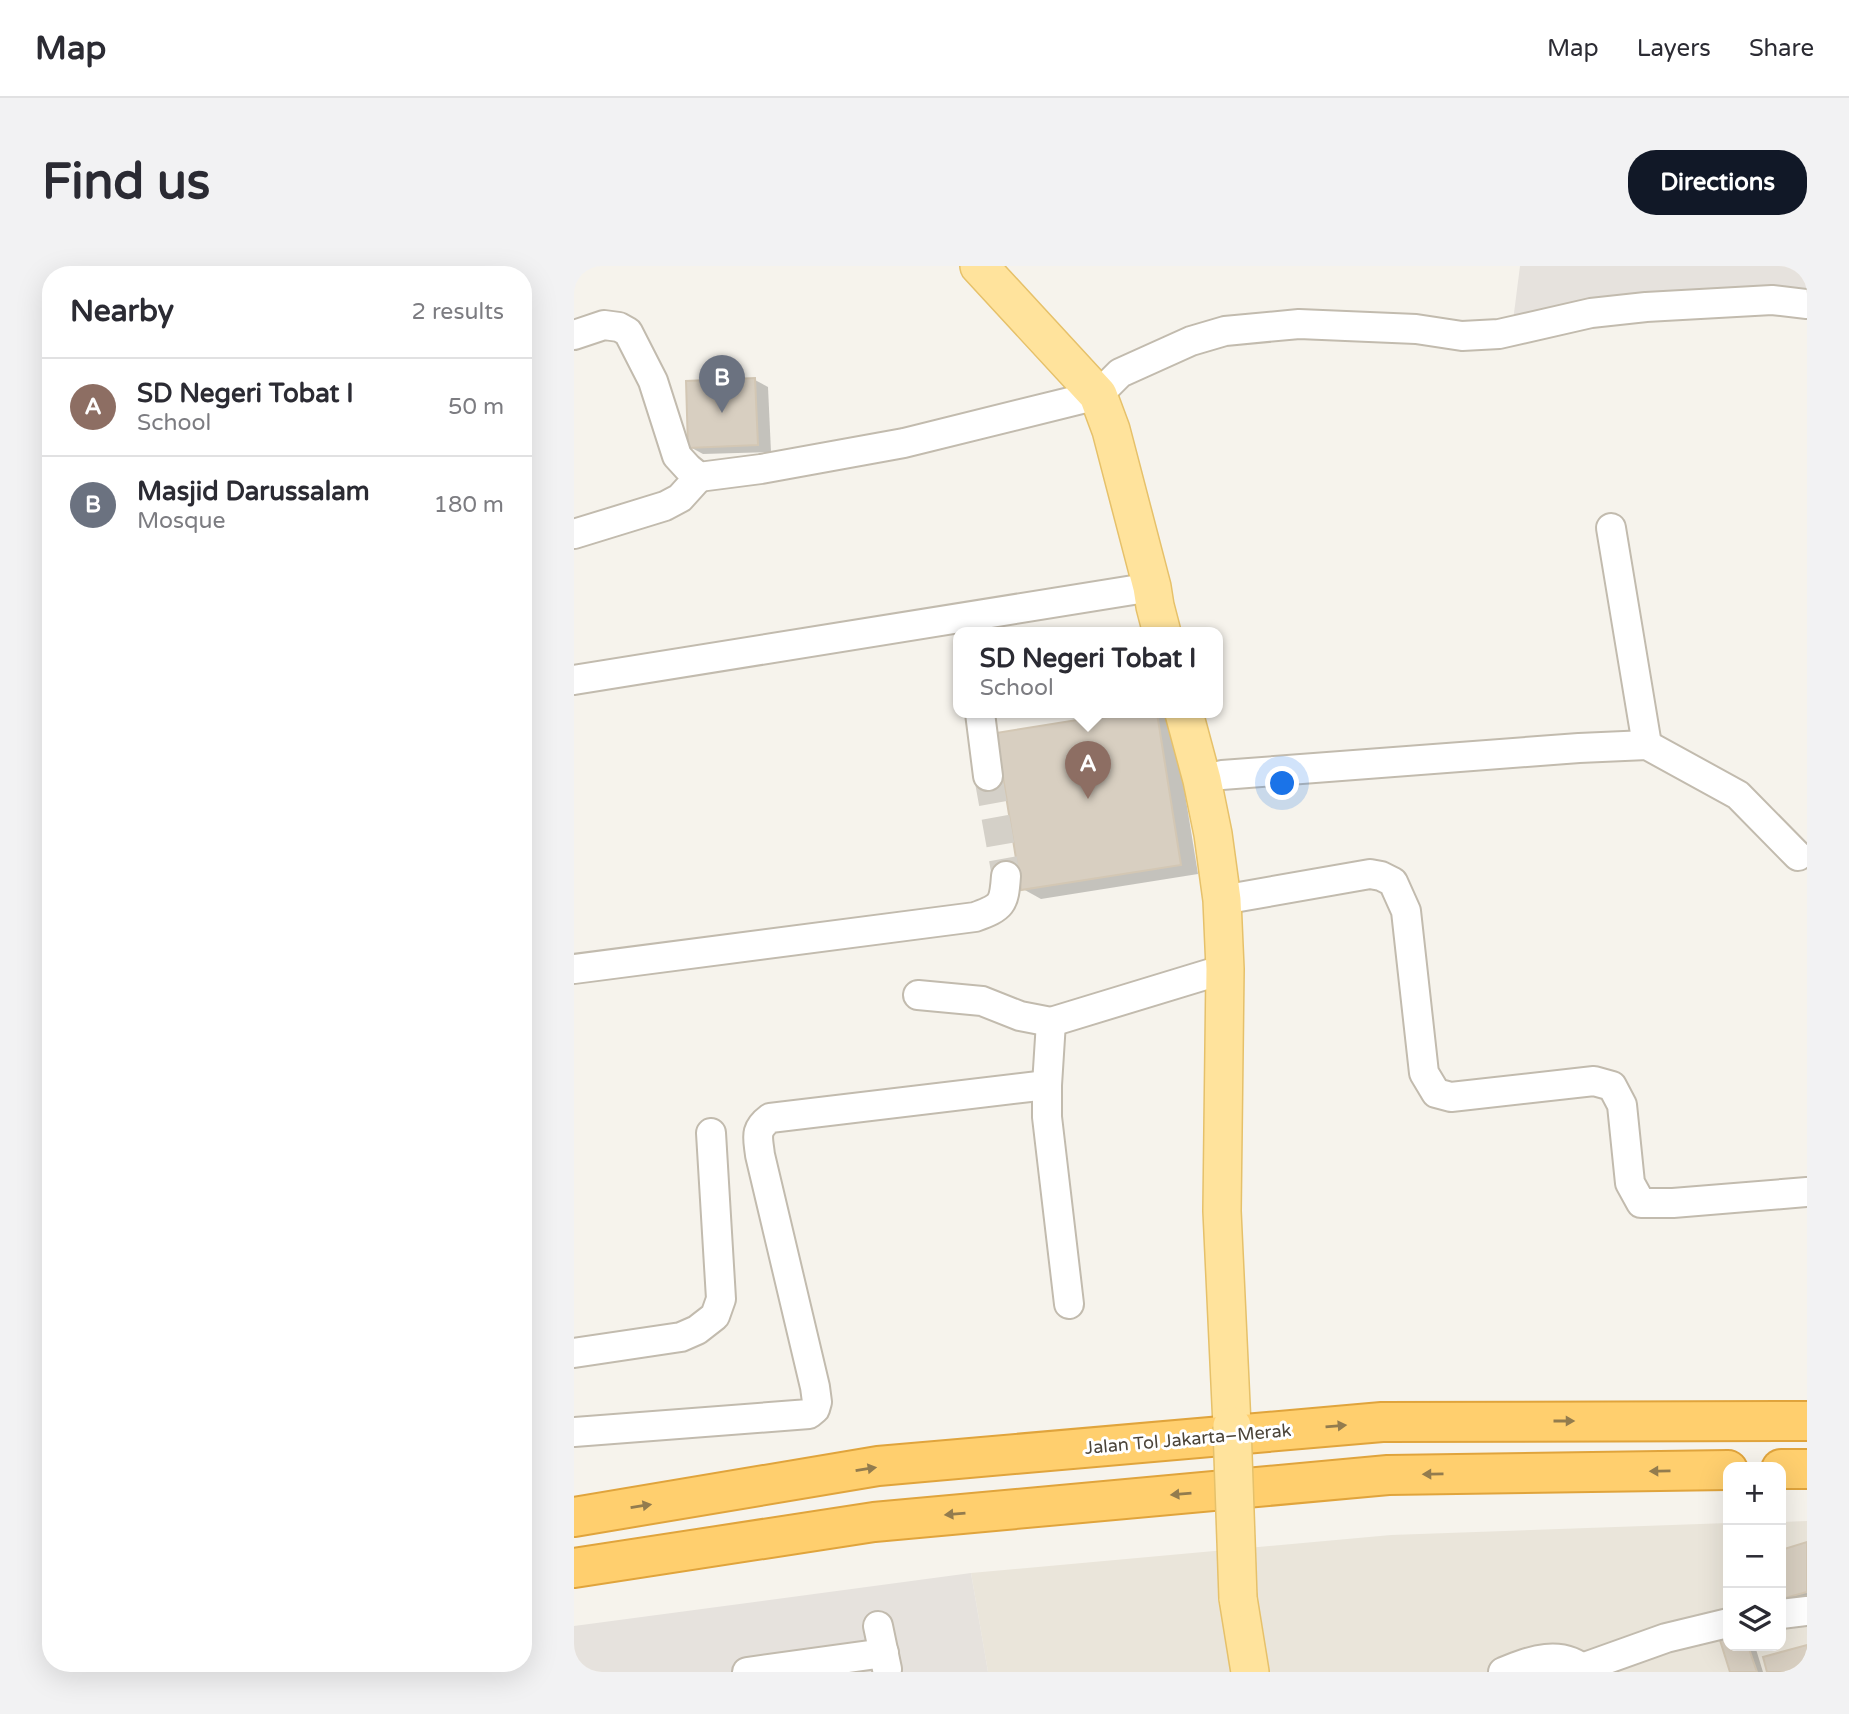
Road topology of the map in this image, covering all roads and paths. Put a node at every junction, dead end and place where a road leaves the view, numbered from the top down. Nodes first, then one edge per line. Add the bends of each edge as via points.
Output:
1 (979, 266) edge
2 (1807, 304) edge
3 (574, 335) edge
4 (1098, 395) junction
5 (699, 477) junction
6 (1611, 528) dead end
7 (574, 534) edge
8 (1152, 587) junction
9 (968, 625) edge
10 (953, 627) edge
11 (1160, 627) edge
12 (574, 680) edge
13 (981, 718) edge
14 (1185, 718) edge
15 (1647, 745) junction
16 (988, 776) tunnel mouth
17 (1202, 780) junction
18 (1798, 856) dead end
19 (1006, 877) tunnel mouth
20 (1222, 900) junction
21 (574, 969) edge
22 (1225, 969) junction
23 (918, 995) dead end
24 (1051, 1022) junction
25 (1047, 1085) junction
26 (711, 1133) dead end
27 (1807, 1192) edge
28 (1069, 1304) dead end
29 (574, 1353) edge
30 (1807, 1420) edge
31 (574, 1432) edge
32 (1786, 1469) edge
33 (1807, 1469) edge
34 (1723, 1470) edge
35 (574, 1517) edge
36 (574, 1568) edge
37 (1807, 1611) edge
38 (1786, 1613) edge
39 (1723, 1624) edge
40 (883, 1651) edge
41 (1584, 1670) edge
42 (747, 1672) edge
43 (1250, 1672) edge
44 (1503, 1672) edge

1 - 4 main road
2 - 4 street via 1772,300 1646,307 1591,313 1499,334 1462,336 1416,329 1299,324 1224,331 1121,373
3 - 5 street via 604,325 628,332 653,381 677,456
4 - 5 street via 904,443
4 - 8 main road
5 - 7 street via 680,498 665,506
6 - 15 street
8 - 9 street
8 - 11 main road
10 - 12 street
13 - 16 street
14 - 17 main road
15 - 17 street
15 - 18 street via 1738,795
17 - 20 main road
19 - 21 street via 1001,903 975,917
20 - 22 main road
20 - 27 street via 1370,874 1381,876 1393,882 1406,911 1424,1073 1436,1093 1451,1097 1594,1082 1612,1086 1622,1105 1630,1183 1642,1203
22 - 24 street
22 - 43 main road, bridge via 1222,1211 1238,1598
23 - 24 street via 982,1001
24 - 25 street
25 - 28 street
25 - 31 street via 770,1118 757,1134 760,1156 815,1387 816,1409 809,1414
26 - 29 street via 721,1299 715,1316 681,1337
35 -> 30 highway, Jalan Tol Jakarta–Merak via 878,1466 1382,1422
32 - 33 highway
34 -> 36 highway via 1388,1475 874,1522
37 - 38 street
39 - 41 street via 1666,1637
40 - 42 street
41 - 44 street via 1563,1659 1544,1657

